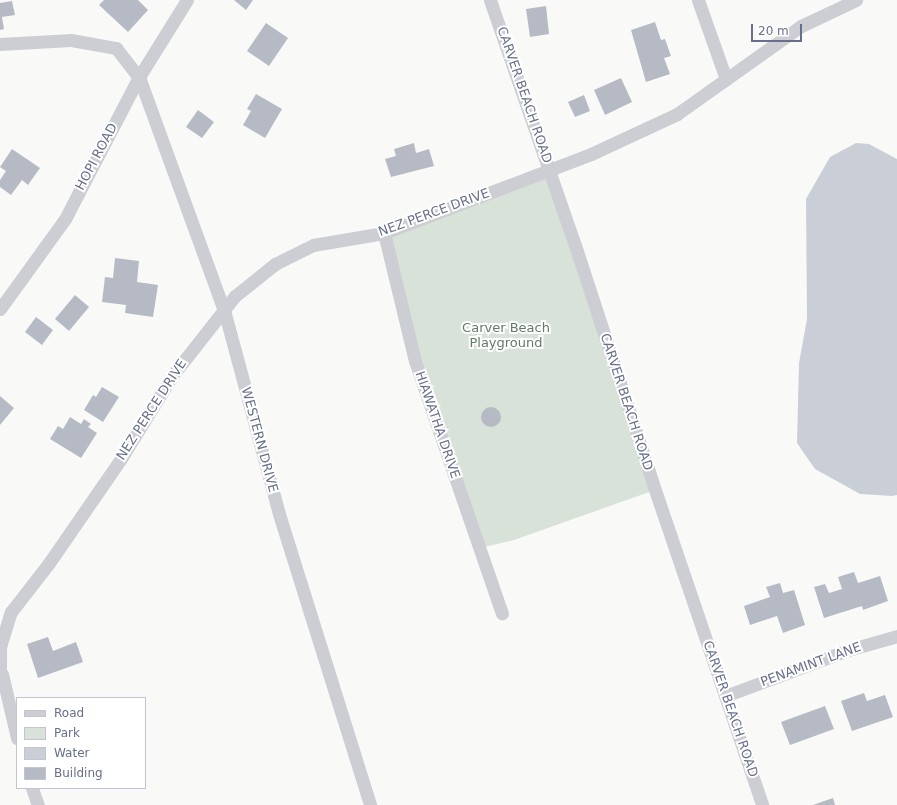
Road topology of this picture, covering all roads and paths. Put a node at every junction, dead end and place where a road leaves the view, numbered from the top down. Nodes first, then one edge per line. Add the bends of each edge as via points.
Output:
1 (187, 0) edge
2 (490, 0) edge
3 (698, 0) edge
4 (856, 0) edge
5 (0, 44) edge
6 (139, 77) junction
7 (726, 79) junction
8 (550, 170) junction
9 (384, 233) junction
10 (0, 308) edge
11 (224, 310) junction
12 (502, 614) dead end
13 (897, 636) edge
14 (0, 647) edge
15 (1, 674) edge
16 (725, 696) junction
17 (16, 734) edge
18 (32, 789) edge
19 (38, 805) edge
20 (370, 805) edge
21 (762, 805) edge

1 - 6 street, HOPI ROAD
2 - 8 street, CARVER BEACH ROAD
3 - 7 street
4 - 7 street, NEZ PERCE DRIVE via 801,26
5 - 6 street, WESTERN DRIVE via 71,40 116,48
6 - 10 street, HOPI ROAD via 65,219
6 - 11 street, WESTERN DRIVE
7 - 8 street, NEZ PERCE DRIVE via 678,114
8 - 9 street, NEZ PERCE DRIVE
8 - 16 street, CARVER BEACH ROAD
9 - 11 street, NEZ PERCE DRIVE via 313,245 275,264 235,296
9 - 12 street, HIAWATHA DRIVE via 414,361
11 - 14 street, NEZ PERCE DRIVE via 172,376 120,460 49,563 11,612
11 - 20 street, WESTERN DRIVE via 279,514
13 - 16 street, PENAMINT LANE via 848,650
14 - 15 street, NEZ PERCE DRIVE
15 - 17 street, NEZ PERCE DRIVE
16 - 21 street, CARVER BEACH ROAD
18 - 19 street

